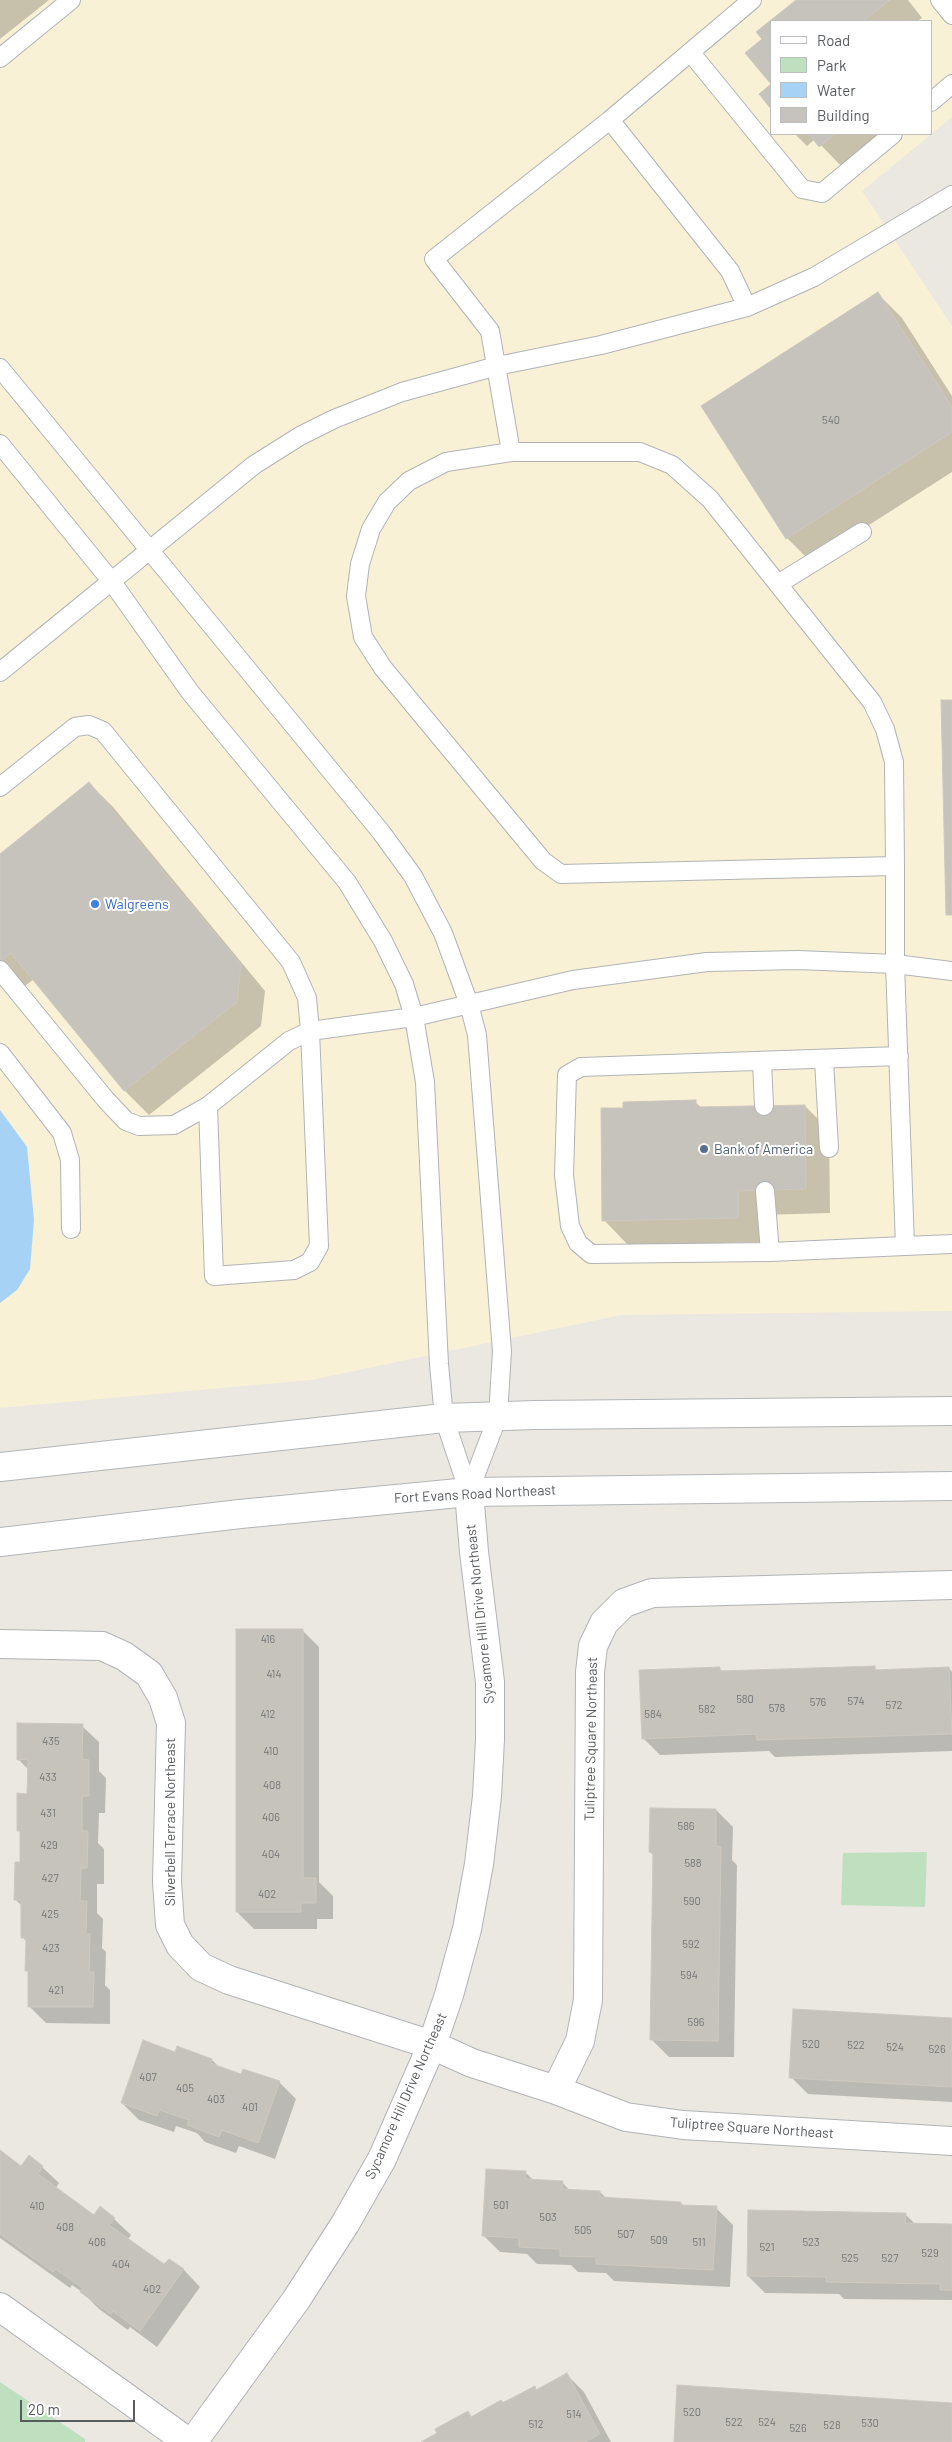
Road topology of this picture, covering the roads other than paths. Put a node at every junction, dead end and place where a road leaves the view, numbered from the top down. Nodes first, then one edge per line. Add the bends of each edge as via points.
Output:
1 (71, 0) edge
2 (752, 0) edge
3 (940, 0) edge
4 (952, 16) edge
5 (690, 53) junction
6 (0, 58) edge
7 (952, 84) edge
8 (932, 101) edge
9 (610, 120) junction
10 (892, 135) edge
11 (952, 195) edge
12 (747, 308) junction
13 (498, 366) junction
14 (0, 368) edge
15 (0, 444) edge
16 (511, 452) junction
17 (862, 532) dead end
18 (150, 550) junction
19 (112, 582) junction
20 (778, 584) junction
21 (0, 672) edge
22 (0, 787) edge
23 (895, 866) junction
24 (895, 964) junction
25 (0, 970) edge
26 (952, 971) edge
27 (469, 1004) junction
28 (414, 1017) junction
29 (310, 1031) junction
30 (0, 1053) edge
31 (899, 1056) junction
32 (824, 1060) junction
33 (762, 1061) junction
34 (208, 1106) junction
35 (764, 1106) dead end
36 (828, 1148) dead end
37 (765, 1191) dead end
38 (71, 1229) dead end
39 (952, 1244) edge
40 (905, 1246) junction
41 (770, 1252) junction
42 (952, 1411) edge
43 (498, 1416) junction
44 (444, 1418) junction
45 (0, 1467) edge
46 (952, 1486) edge
47 (469, 1492) junction
48 (0, 1542) edge
49 (952, 1585) edge
50 (0, 1644) edge
51 (432, 2045) junction
52 (556, 2090) junction
53 (952, 2141) edge
54 (0, 2307) edge
55 (188, 2442) edge
56 (193, 2442) edge

1 - 6 lane
2 - 5 lane
3 - 4 lane
5 - 9 lane
5 - 10 lane via 802,189 822,193
7 - 8 lane
9 - 12 lane via 730,271
9 - 13 lane via 434,259 490,331
11 - 12 lane via 814,277
12 - 13 lane via 601,345
13 - 16 lane
13 - 18 lane via 402,392 300,436 254,466
14 - 18 lane
15 - 19 lane
16 - 20 lane via 640,452 672,466 710,499
16 - 23 lane via 446,462 409,481 387,502 371,528 360,564 356,596 363,637 383,668 543,861 561,874
17 - 20 lane
18 - 19 lane
18 - 27 lane via 381,832 413,876 443,933
19 - 21 lane
19 - 28 lane via 190,692 347,882 383,941 404,984
20 - 23 lane via 872,702 885,730 894,762
22 - 29 lane via 75,727 88,725 103,731 291,962 307,998
23 - 24 lane
24 - 26 lane
24 - 27 lane via 798,960 707,962 573,980
24 - 31 lane
25 - 34 lane via 126,1121 139,1126 174,1125
27 - 28 lane
27 - 43 lane via 477,1035 502,1351
28 - 29 lane
28 - 44 lane via 425,1082 438,1364
29 - 34 lane via 290,1041
29 - 34 lane via 319,1246 310,1262 294,1270 214,1276
30 - 38 lane via 62,1133 70,1160
31 - 32 lane
31 - 40 lane
32 - 33 lane
32 - 36 lane
33 - 35 lane
33 - 41 lane via 581,1067 566,1075 564,1175 570,1226 578,1243 591,1254
37 - 41 lane
39 - 40 lane
40 - 41 lane
42 - 43 street
43 - 44 street
43 - 47 lane
44 - 45 street
44 - 47 lane
46 - 47 street, Fort Evans Road Northeast
47 - 48 street, Fort Evans Road Northeast
47 - 51 street, Sycamore Hill Drive Northeast via 490,1682 487,1796 466,1929
49 - 52 street, Tuliptree Square Northeast via 652,1592 624,1603 604,1623 593,1646 590,1672 588,2000 580,2042
50 - 51 street, Silverbell Terrace Northeast via 102,1646 124,1656 149,1674 163,1698 171,1723 167,1882 170,1925 180,1945 201,1968 229,1980
51 - 52 street, Tuliptree Square Northeast via 472,2063
51 - 56 street, Sycamore Hill Drive Northeast via 382,2159 345,2224 296,2300
52 - 53 street, Tuliptree Square Northeast via 626,2117 683,2125
54 - 55 street

